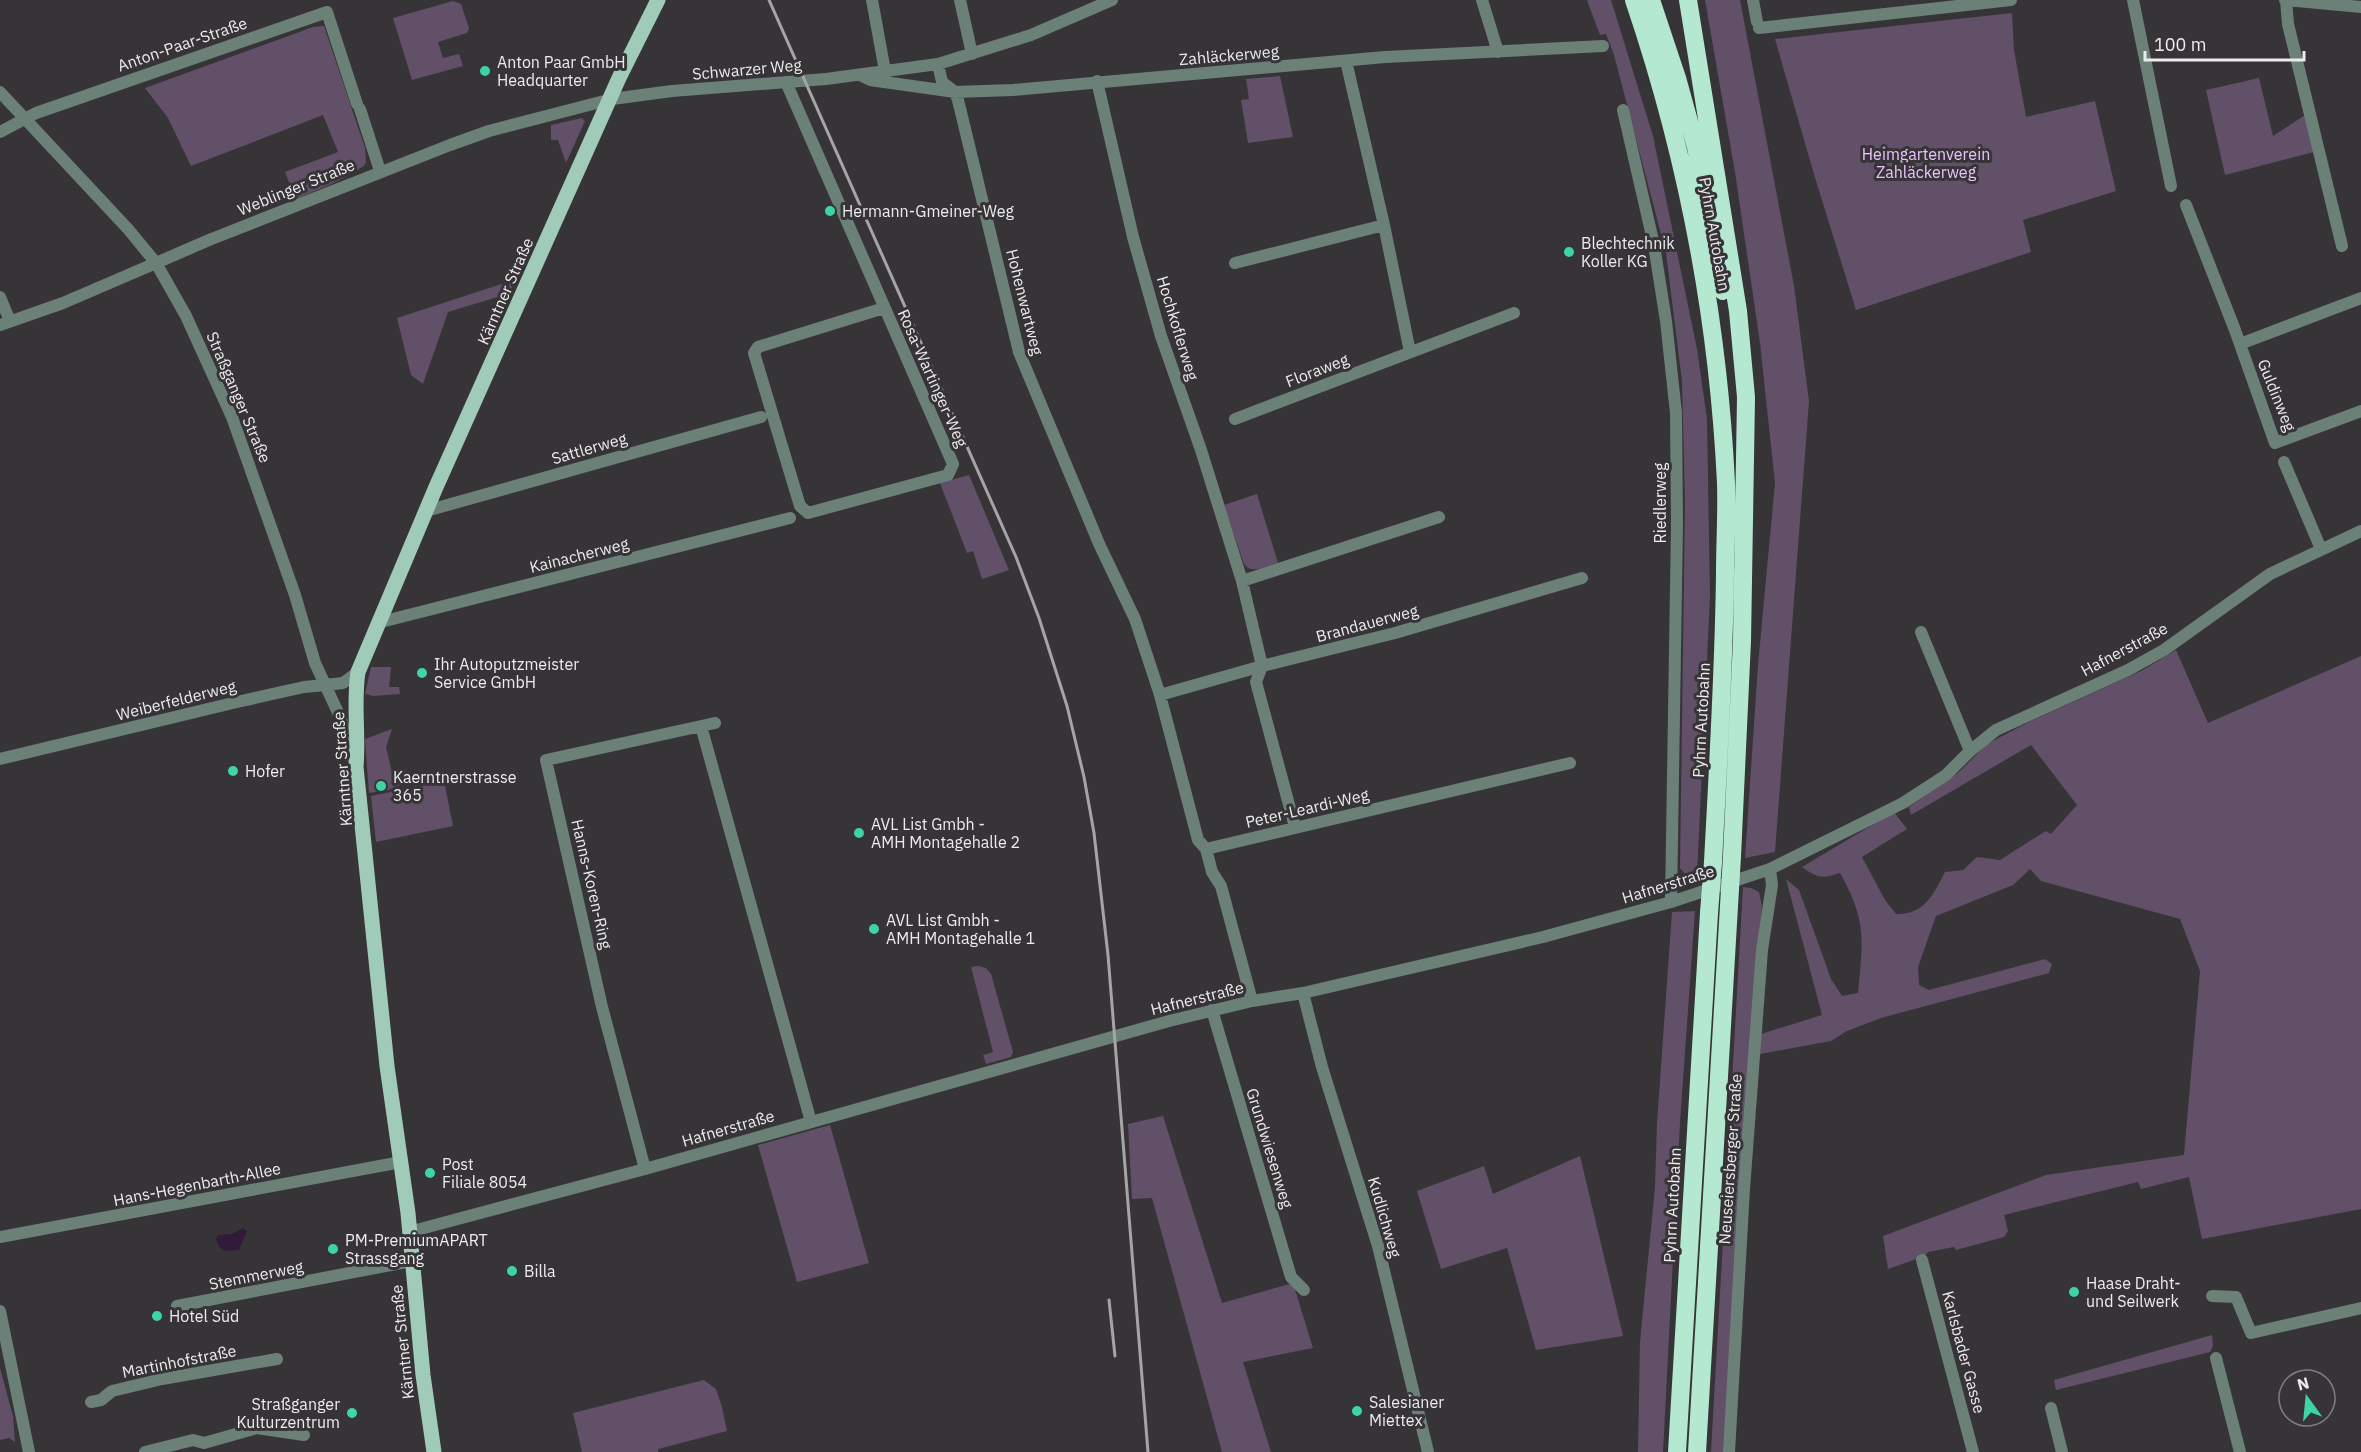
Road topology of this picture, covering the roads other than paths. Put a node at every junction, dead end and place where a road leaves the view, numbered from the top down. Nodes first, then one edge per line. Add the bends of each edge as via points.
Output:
1 (658, 0) edge
2 (872, 0) edge
3 (960, 0) edge
4 (1112, 0) edge
5 (1482, 0) edge
6 (1634, 0) edge
7 (1651, 0) edge
8 (1688, 0) edge
9 (1753, 0) edge
10 (2011, 0) edge
11 (2133, 0) edge
12 (2286, 0) edge
13 (1971, 2) edge
14 (2361, 8) edge
15 (1603, 46) dead end
16 (1498, 52) junction
17 (972, 54) junction
18 (1346, 61) junction
19 (938, 64) junction
20 (885, 71) junction
21 (860, 75) junction
22 (1098, 81) junction
23 (786, 82) junction
24 (0, 92) edge
25 (955, 92) junction
26 (612, 99) junction
27 (1623, 110) dead end
28 (26, 119) junction
29 (0, 132) edge
30 (380, 171) junction
31 (2171, 186) dead end
32 (2186, 205) dead end
33 (1384, 225) junction
34 (2342, 246) dead end
35 (156, 263) junction
36 (1235, 263) dead end
37 (0, 297) edge
38 (2361, 298) edge
39 (884, 308) junction
40 (1515, 313) dead end
41 (5, 323) edge
42 (2240, 344) junction
43 (1410, 352) junction
44 (2361, 411) edge
45 (761, 417) dead end
46 (1235, 419) dead end
47 (2284, 462) dead end
48 (1746, 466) junction
49 (426, 511) junction
50 (790, 518) dead end
51 (1439, 518) dead end
52 (2361, 531) edge
53 (2321, 549) junction
54 (1582, 578) dead end
55 (1242, 581) junction
56 (377, 623) junction
57 (1921, 632) dead end
58 (1262, 666) junction
59 (358, 672) junction
60 (325, 685) junction
61 (1160, 695) junction
62 (715, 723) dead end
63 (701, 726) junction
64 (1970, 751) junction
65 (0, 758) edge
66 (1570, 763) dead end
67 (356, 767) junction
68 (1295, 827) junction
69 (1206, 849) junction
70 (1770, 869) junction
71 (1671, 902) junction
72 (1304, 993) junction
73 (1252, 1000) junction
74 (1212, 1010) junction
75 (811, 1122) junction
76 (401, 1162) junction
77 (645, 1168) junction
78 (409, 1232) junction
79 (0, 1237) edge
80 (1922, 1260) dead end
81 (412, 1262) junction
82 (1304, 1290) dead end
83 (2212, 1296) dead end
84 (177, 1306) dead end
85 (2361, 1308) edge
86 (0, 1311) edge
87 (2216, 1358) dead end
88 (277, 1359) dead end
89 (91, 1402) dead end
90 (2051, 1408) dead end
91 (304, 1434) dead end
92 (206, 1448) edge
93 (29, 1452) edge
94 (145, 1452) edge
95 (434, 1452) edge
96 (1428, 1452) edge
97 (1677, 1452) edge
98 (1697, 1452) edge
99 (1729, 1452) edge
100 (1973, 1452) edge
101 (2062, 1452) edge
102 (2240, 1452) edge

1 - 26 main road, Kärntner Straße
2 - 20 street
3 - 17 street
4 - 17 street, Schwarzer Weg
5 - 16 street
6 - 97 highway, Pyhrn Autobahn, bridge via 1681,157 1700,248 1719,388 1726,485 1713,862
7 - 48 highway via 1696,147 1726,312
8 - 48 highway, Pyhrn Autobahn via 1738,311 1746,397
9 - 13 street via 1758,25
10 - 13 street
11 - 31 street
12 - 14 street
12 - 34 street via 2288,24
15 - 16 street, Zahläckerweg
16 - 18 street, Zahläckerweg
17 - 19 street, Schwarzer Weg
18 - 22 street, Zahläckerweg
18 - 33 street
19 - 20 street, Schwarzer Weg
19 - 25 street, Hohenwartweg via 942,82
20 - 21 street, Schwarzer Weg
21 - 23 street, Schwarzer Weg
21 - 25 street, Zahläckerweg via 870,80
22 - 25 street, Zahläckerweg
22 - 55 street, Hochkoflerweg via 1133,237 1161,336 1202,450
23 - 26 street, Schwarzer Weg
23 - 39 street, Rosa-Wartinger-Weg
24 - 28 street, Straßganger Straße
25 - 61 street, Hohenwartweg via 1019,352 1100,547 1135,619
26 - 30 street, Weblinger Straße via 489,131
26 - 49 main road, Kärntner Straße
27 - 71 street, Riedlerweg via 1654,245 1676,413
28 - 29 street
28 - 30 street, Anton-Paar-Straße via 327,12
28 - 35 street, Straßganger Straße
30 - 35 street, Weblinger Straße
32 - 42 street, Guldinweg
33 - 36 street
33 - 43 street
35 - 41 street, Weblinger Straße
35 - 60 street, Straßganger Straße via 186,316 232,417
37 - 41 street
38 - 42 street, Guldinweg
39 - 39 street, Rosa-Wartinger-Weg via 758,347 754,353 800,506 808,513 948,475 953,464
40 - 43 street, Floraweg
42 - 44 street, Guldinweg via 2275,443
43 - 46 street, Floraweg
45 - 49 street, Sattlerweg
47 - 53 street
48 - 98 highway, Pyhrn Autobahn, bridge via 1732,856
49 - 56 main road, Kärntner Straße
50 - 56 street, Kainacherweg
51 - 55 street
52 - 53 street, Hafnerstraße
53 - 64 street, Hafnerstraße via 2261,580 2164,650 1996,730
54 - 58 street, Brandauerweg via 1366,641
55 - 58 street, Hochkoflerweg
56 - 59 main road, Kärntner Straße
57 - 64 street
58 - 61 street, Brandauerweg
58 - 68 street, Hochkoflerweg via 1256,682
59 - 60 street, Weiberfelderweg via 343,683
59 - 67 main road, Kärntner Straße
60 - 65 street, Weiberfelderweg
60 - 67 street, Straßganger Straße
61 - 69 street via 1198,840
62 - 63 street, Hanns-Koren-Ring
63 - 75 street
63 - 77 street, Hanns-Koren-Ring via 546,760 602,1007
64 - 70 street, Hafnerstraße via 1946,775 1903,803
66 - 68 street, Peter-Leardi-Weg
67 - 76 main road, Kärntner Straße via 387,1066
68 - 69 street, Peter-Leardi-Weg
69 - 73 street via 1212,872 1221,886
70 - 71 street, Hafnerstraße
70 - 99 street, Neuseiersberger Straße via 1772,885 1762,950 1744,1189
71 - 72 street, Hafnerstraße via 1543,937
72 - 73 street, Hafnerstraße
72 - 96 street, Kudlichweg via 1322,1067 1378,1246
73 - 74 street, Hafnerstraße
74 - 75 street, Hafnerstraße
74 - 82 street, Grundwiesenweg via 1291,1277
75 - 77 street, Hafnerstraße
76 - 78 main road, Kärntner Straße
76 - 79 street, Hans-Hegenbarth-Allee
77 - 78 street, Hafnerstraße
78 - 81 main road, Kärntner Straße
80 - 100 street, Karlsbader Gasse
81 - 84 street, Stemmerweg
81 - 95 main road, Kärntner Straße
83 - 85 street via 2236,1297 2251,1333
86 - 93 street
87 - 102 street
88 - 89 street, Martinhofstraße via 162,1378 112,1391
90 - 101 street
91 - 92 street via 257,1428
92 - 94 street via 193,1440

